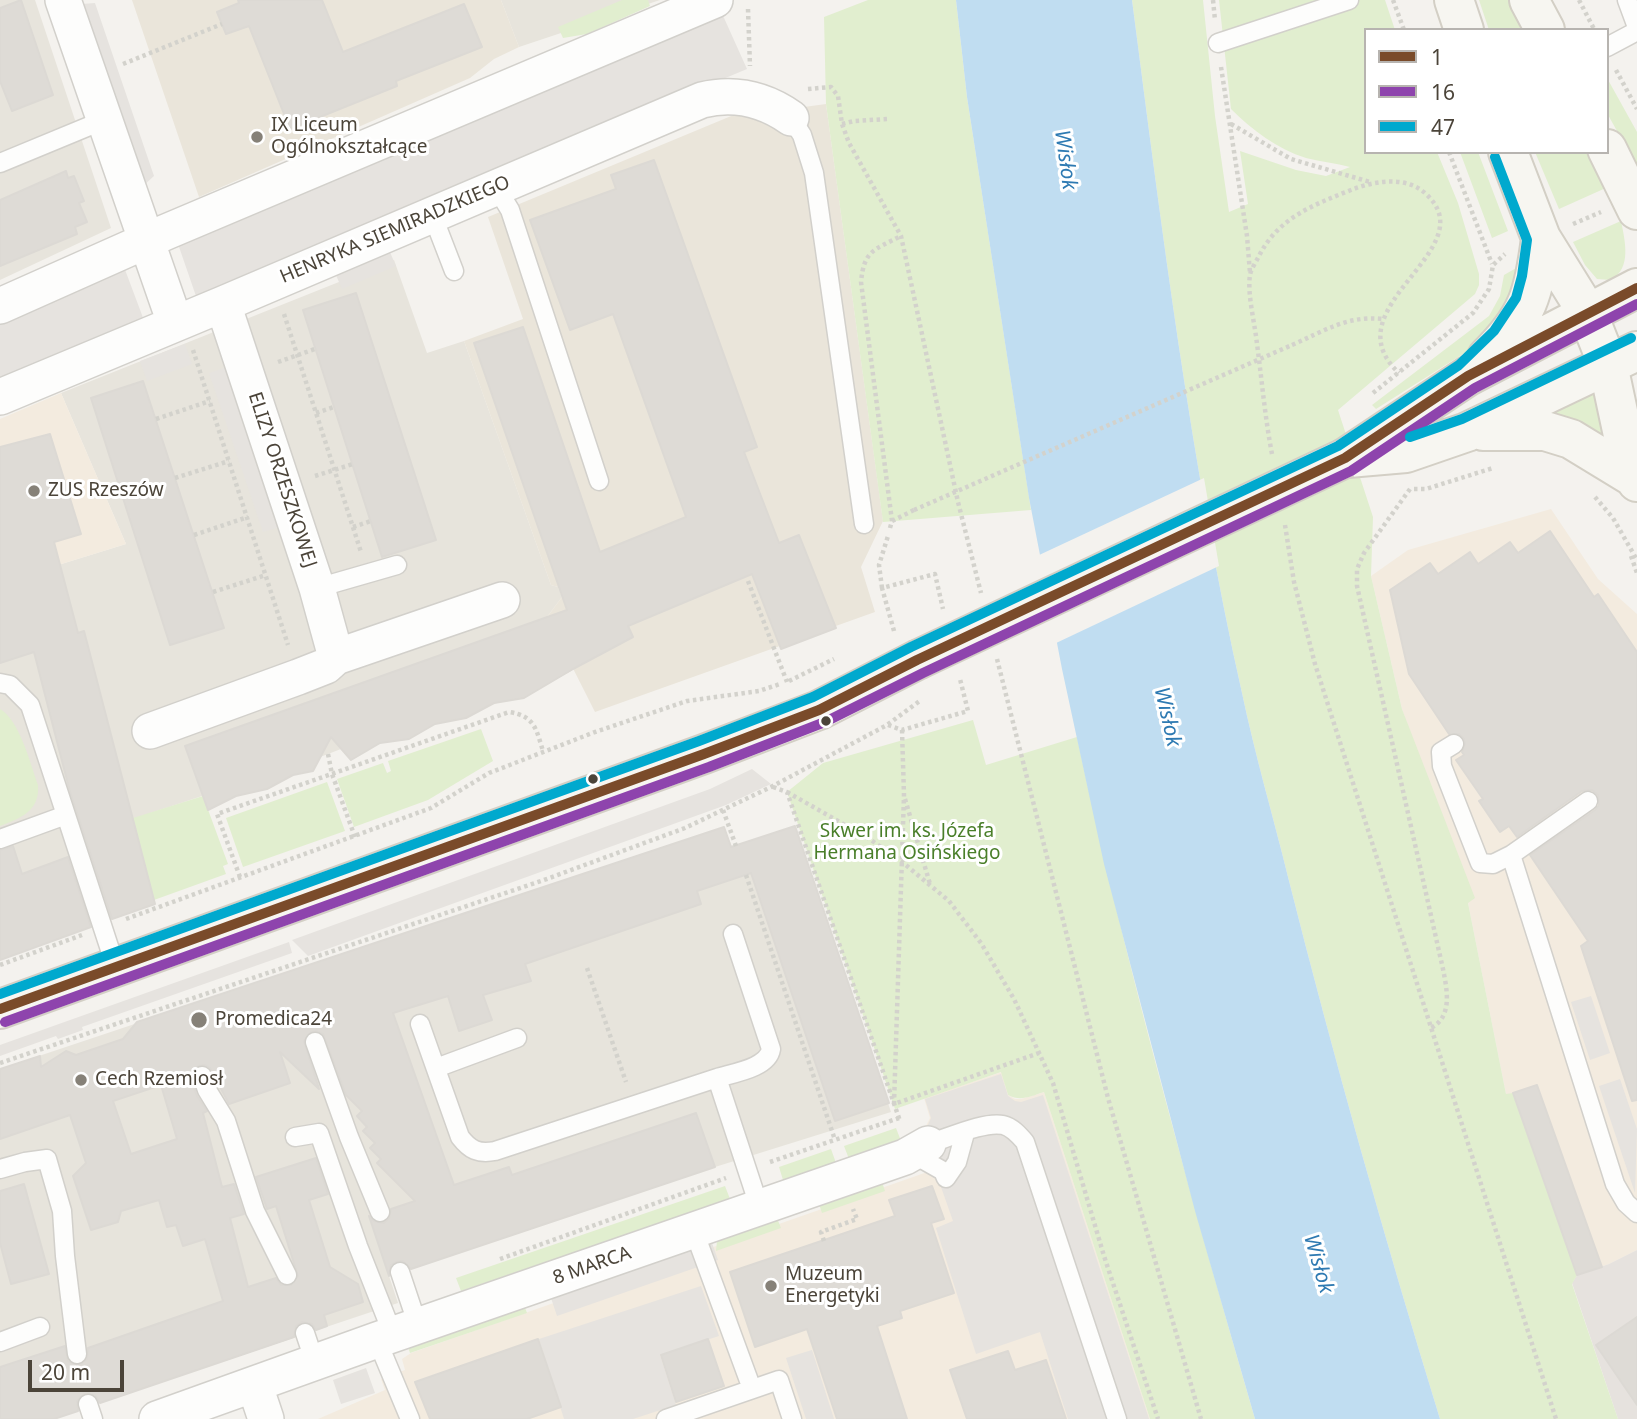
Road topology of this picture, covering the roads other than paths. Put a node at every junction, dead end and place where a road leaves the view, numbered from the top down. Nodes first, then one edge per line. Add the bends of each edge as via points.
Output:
1 (63, 0) edge
2 (715, 0) edge
3 (1349, 0) edge
4 (1454, 0) edge
5 (1530, 0) edge
6 (1627, 0) edge
7 (1463, 28) edge
8 (1544, 28) edge
9 (1637, 29) edge
10 (1218, 43) road end
11 (1609, 46) edge
12 (792, 118) joint
13 (104, 120) junction
14 (1509, 154) edge
15 (1608, 154) edge
16 (0, 163) edge
17 (496, 187) junction
18 (1620, 210) edge
19 (432, 214) junction
20 (1541, 239) junction
21 (147, 241) junction
22 (454, 271) dead end
23 (1637, 288) edge
24 (223, 304) junction
25 (0, 306) edge
26 (1587, 312) junction
27 (180, 321) junction
28 (1622, 358) edge
29 (1468, 376) junction
30 (0, 397) edge
31 (1467, 432) junction
32 (1345, 458) junction
33 (1636, 480) edge
34 (599, 481) dead end
35 (864, 524) dead end
36 (397, 565) dead end
37 (317, 588) junction
38 (502, 600) dead end
39 (336, 657) junction
40 (0, 684) edge
41 (150, 731) dead end
42 (1454, 744) dead end
43 (1588, 801) dead end
44 (66, 815) junction
45 (0, 839) edge
46 (1511, 855) junction
47 (733, 934) dead end
48 (116, 968) junction
49 (0, 1009) edge
50 (420, 1024) dead end
51 (517, 1038) dead end
52 (315, 1042) dead end
53 (436, 1068) junction
54 (202, 1076) dead end
55 (717, 1078) junction
56 (965, 1133) junction
57 (295, 1137) dead end
58 (921, 1149) junction
59 (0, 1169) edge
60 (760, 1209) junction
61 (380, 1212) dead end
62 (1637, 1213) edge
63 (694, 1231) junction
64 (400, 1272) dead end
65 (286, 1275) dead end
66 (40, 1327) dead end
67 (396, 1334) junction
68 (0, 1342) edge
69 (77, 1354) dead end
70 (255, 1386) junction
71 (752, 1389) junction
72 (157, 1419) edge
73 (266, 1419) edge
74 (410, 1419) edge
75 (666, 1419) edge
76 (792, 1419) edge
77 (1117, 1419) edge

1 - 13 street
2 - 21 street
3 - 10 lane
4 - 7 main road
5 - 8 main road
6 - 9 lane
9 - 11 lane
12 - 17 street, HENRYKA SIEMIRADZKIEGO via 752,99 721,96 702,100
12 - 35 lane via 814,173
13 - 16 lane
13 - 21 street
14 - 20 main road
15 - 18 main road
17 - 19 street, HENRYKA SIEMIRADZKIEGO
17 - 34 lane via 510,210
19 - 22 lane
19 - 24 street, HENRYKA SIEMIRADZKIEGO
20 - 26 main road
20 - 29 main road via 1529,304 1505,340
21 - 25 street
21 - 27 street
23 - 26 main road
24 - 27 street, HENRYKA SIEMIRADZKIEGO
24 - 37 street, ELIZY ORZESZKOWEJ
26 - 28 main road
26 - 29 main road
27 - 30 street, HENRYKA SIEMIRADZKIEGO
28 - 31 main road
28 - 33 main road via 1621,430
29 - 32 main road
31 - 32 main road via 1406,453
31 - 33 main road via 1545,431 1571,439
32 - 48 main road, bridge via 819,710
36 - 37 lane
37 - 39 street, ELIZY ORZESZKOWEJ
38 - 39 street
39 - 41 street via 326,666
40 - 44 lane via 10,685 30,705
42 - 46 lane via 1441,752 1442,765 1470,844 1480,863 1493,864
43 - 46 lane
44 - 45 lane
44 - 48 lane
46 - 62 lane via 1615,1184
47 - 55 lane via 771,1049 763,1062
48 - 49 main road
50 - 53 lane
51 - 53 lane
52 - 61 lane
53 - 55 lane via 460,1137 478,1152 495,1152
54 - 65 lane via 226,1121 254,1211
55 - 60 lane
56 - 58 lane
56 - 58 lane via 957,1162 946,1178
56 - 77 lane via 1004,1125 1025,1142
57 - 67 lane via 319,1133 358,1246
58 - 60 street, 8 MARCA via 850,1193
59 - 69 lane via 47,1159 62,1211
60 - 63 street, 8 MARCA
63 - 67 street, 8 MARCA
63 - 71 lane
64 - 67 lane
66 - 68 lane
67 - 70 street, 8 MARCA via 310,1348
67 - 74 lane
70 - 72 street, 8 MARCA
70 - 73 street
71 - 75 lane
71 - 76 lane via 779,1380

